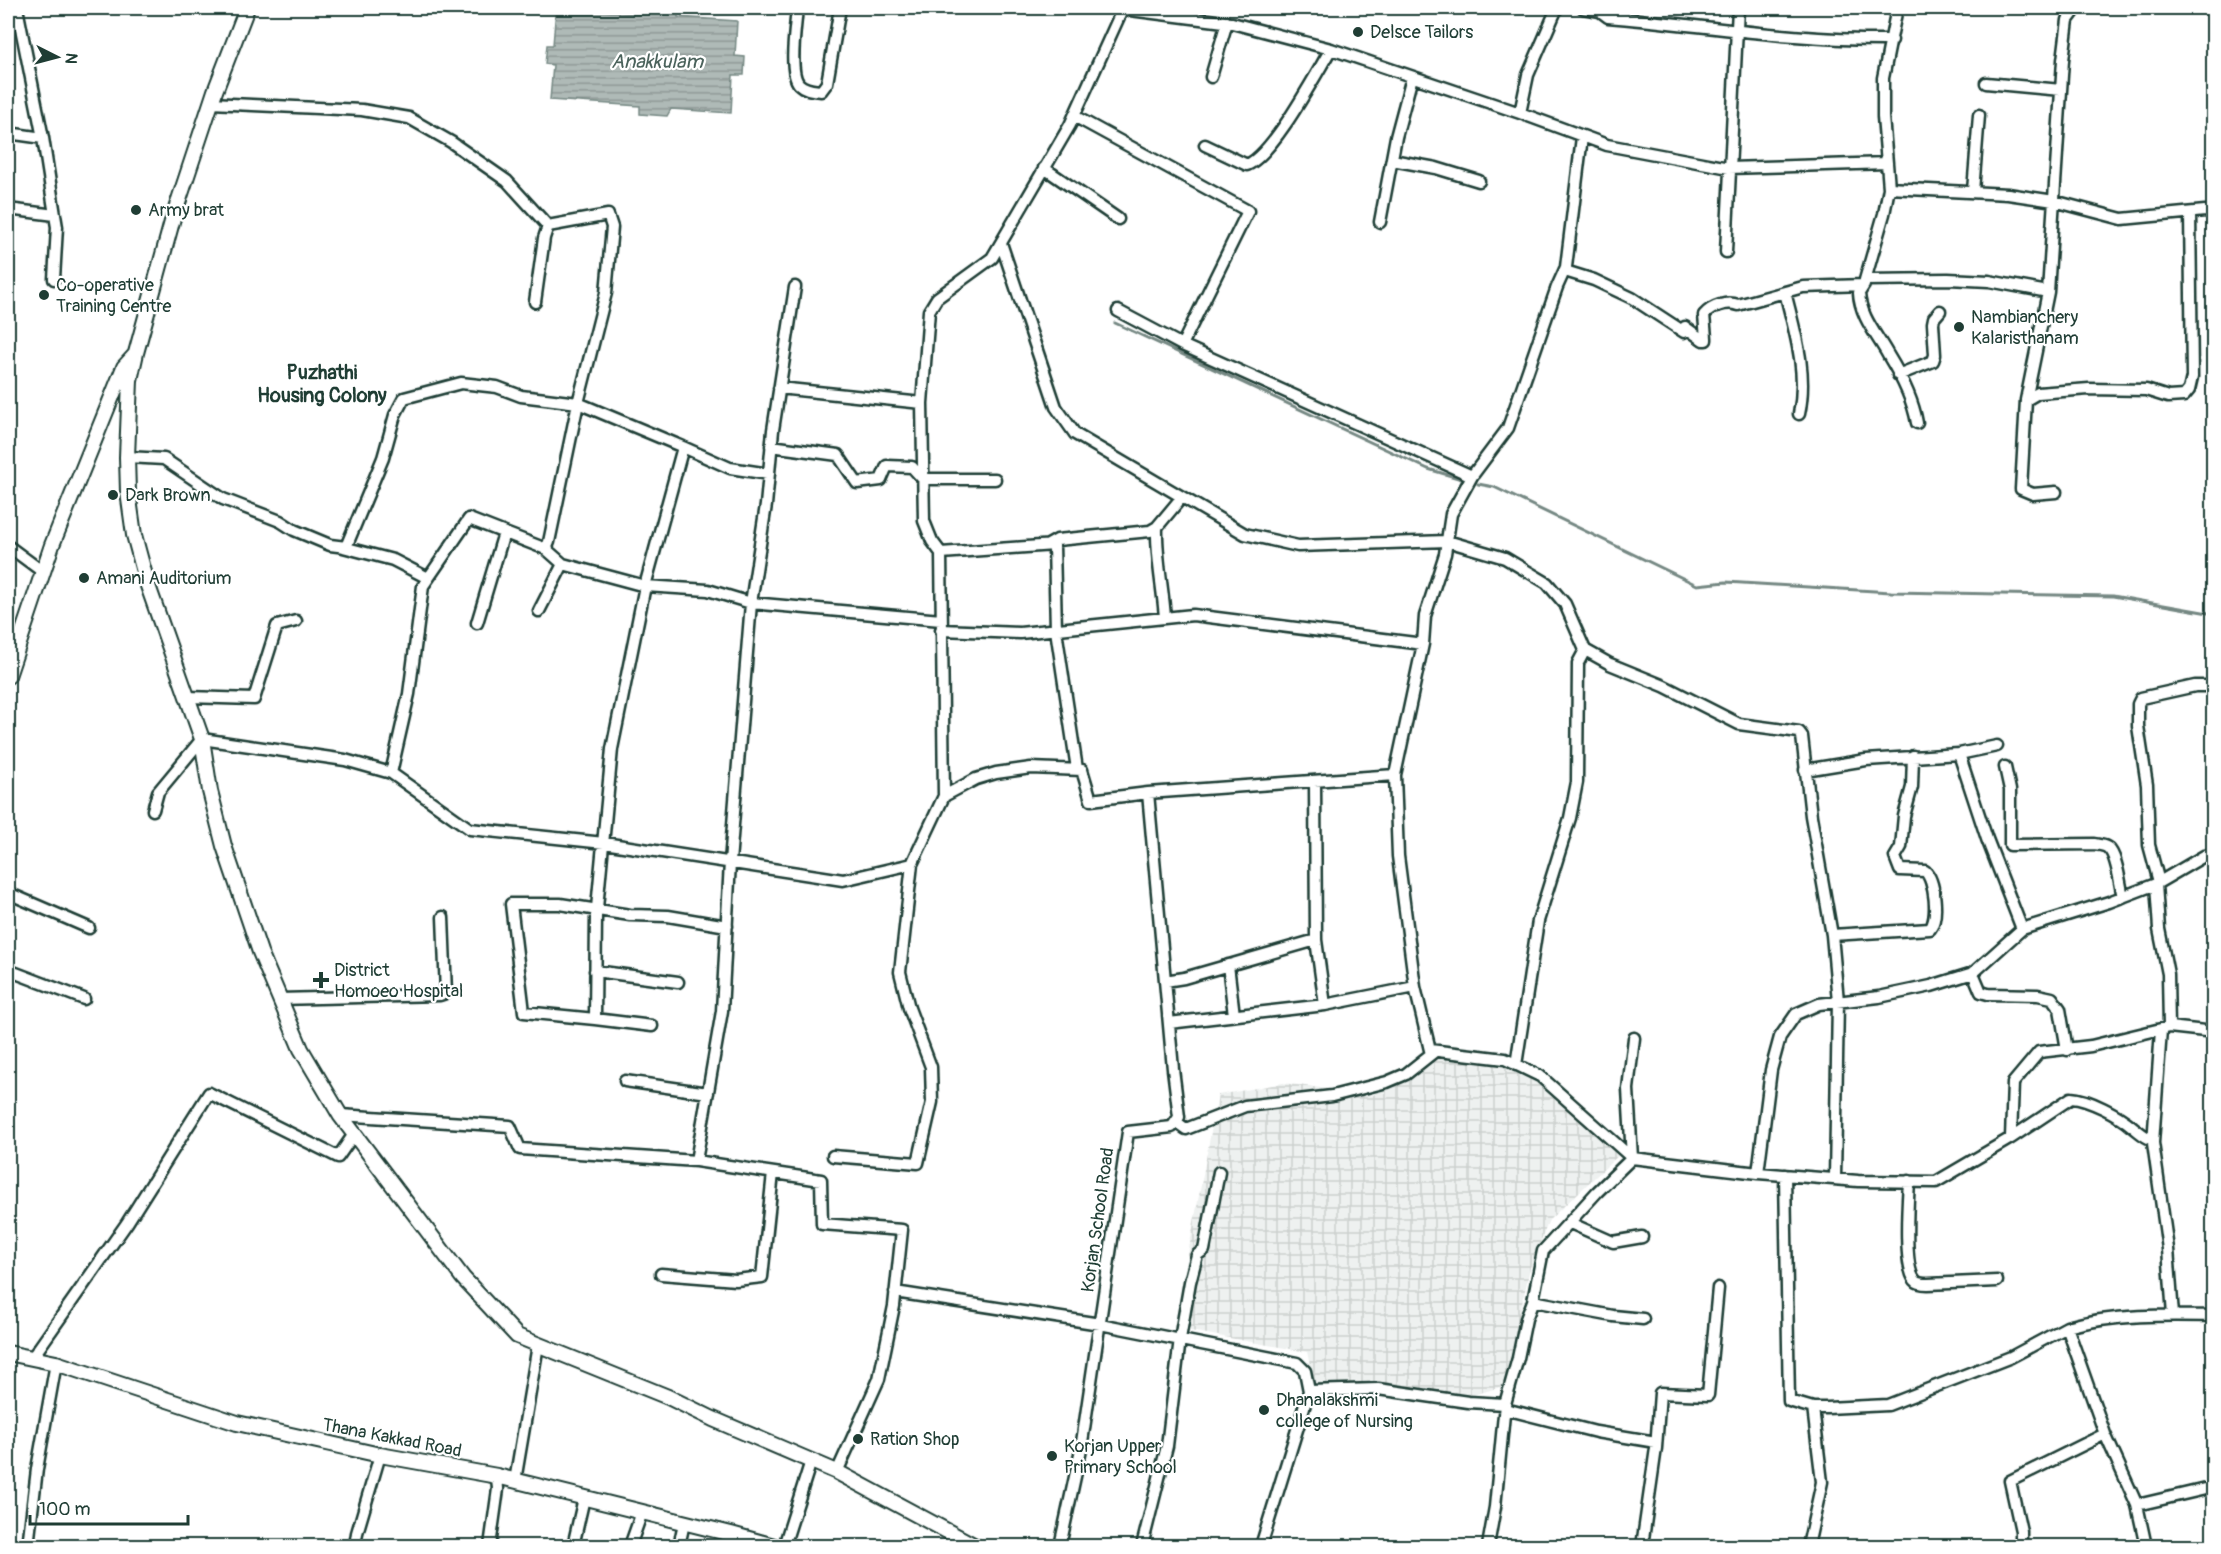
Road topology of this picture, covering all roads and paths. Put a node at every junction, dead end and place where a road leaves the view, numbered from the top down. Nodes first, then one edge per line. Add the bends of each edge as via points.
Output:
1 (17, 8) edge
2 (247, 8) edge
3 (797, 8) edge
4 (840, 8) edge
5 (1122, 8) edge
6 (1557, 8) edge
7 (1583, 8) edge
8 (1738, 8) edge
9 (1897, 8) edge
10 (2077, 8) edge
11 (1600, 9) edge
12 (1227, 22) junction
13 (1737, 31) junction
14 (1892, 40) junction
15 (1331, 50) junction
16 (1210, 77) dead end
17 (1412, 77) junction
18 (1986, 83) dead end
19 (2061, 90) junction
20 (211, 102) junction
21 (1520, 113) junction
22 (1979, 114) dead end
23 (1074, 116) junction
24 (8, 133) edge
25 (1582, 136) junction
26 (43, 138) junction
27 (1205, 145) dead end
28 (1392, 160) junction
29 (1887, 163) junction
30 (1044, 168) junction
31 (1729, 168) junction
32 (1479, 181) dead end
33 (1889, 188) junction
34 (1973, 191) junction
35 (2054, 201) junction
36 (8, 209) edge
37 (2190, 213) junction
38 (2214, 213) edge
39 (55, 215) junction
40 (1118, 219) dead end
41 (1380, 222) dead end
42 (548, 226) junction
43 (1001, 243) junction
44 (1726, 252) dead end
45 (1565, 271) junction
46 (54, 279) dead end
47 (1864, 282) junction
48 (795, 287) dead end
49 (1785, 292) junction
50 (2048, 292) junction
51 (535, 302) dead end
52 (1118, 311) dead end
53 (1940, 311) dead end
54 (1182, 345) junction
55 (136, 353) junction
56 (1898, 375) junction
57 (779, 388) junction
58 (2026, 400) junction
59 (578, 403) junction
60 (922, 403) junction
61 (1798, 414) dead end
62 (1917, 423) dead end
63 (771, 446) junction
64 (683, 447) junction
65 (127, 457) junction
66 (769, 474) junction
67 (1472, 476) junction
68 (923, 479) junction
69 (995, 479) dead end
70 (2056, 492) dead end
71 (1182, 497) junction
72 (1157, 527) junction
73 (504, 533) junction
74 (1447, 541) junction
75 (1048, 545) junction
76 (8, 546) edge
77 (343, 547) junction
78 (546, 549) junction
79 (941, 553) junction
80 (562, 564) junction
81 (42, 572) junction
82 (428, 578) junction
83 (645, 586) junction
84 (751, 603) junction
85 (540, 611) dead end
86 (1165, 618) junction
87 (296, 621) dead end
88 (477, 623) dead end
89 (941, 625) junction
90 (1056, 630) junction
91 (1423, 644) junction
92 (1585, 650) junction
93 (8, 676) edge
94 (2214, 686) edge
95 (187, 697) junction
96 (202, 739) junction
97 (1997, 746) dead end
98 (1959, 754) junction
99 (1913, 756) junction
100 (2005, 767) dead end
101 (1077, 769) junction
102 (1805, 770) junction
103 (391, 773) junction
104 (1395, 775) junction
105 (1315, 782) junction
106 (1148, 794) junction
107 (944, 795) junction
108 (153, 810) dead end
109 (604, 843) junction
110 (2214, 854) edge
111 (730, 862) junction
112 (912, 864) junction
113 (2158, 883) junction
114 (8, 893) edge
115 (2123, 897) junction
116 (597, 908) junction
117 (442, 917) dead end
118 (727, 926) junction
119 (89, 928) dead end
120 (2022, 928) junction
121 (1832, 935) junction
122 (1316, 940) junction
123 (1228, 965) junction
124 (8, 970) edge
125 (596, 971) junction
126 (1973, 973) junction
127 (1165, 981) junction
128 (678, 982) dead end
129 (1415, 987) junction
130 (84, 999) dead end
131 (279, 999) junction
132 (1838, 1001) junction
133 (1325, 1005) junction
134 (1234, 1015) junction
135 (595, 1019) junction
136 (1169, 1023) junction
137 (652, 1026) dead end
138 (2165, 1028) junction
139 (2214, 1032) edge
140 (1634, 1038) dead end
141 (2067, 1050) junction
142 (1435, 1051) junction
143 (1516, 1065) junction
144 (624, 1081) dead end
145 (708, 1093) junction
146 (340, 1115) junction
147 (1179, 1124) dead end
148 (354, 1134) junction
149 (2011, 1138) junction
150 (2153, 1140) junction
151 (833, 1156) dead end
152 (1632, 1158) junction
153 (696, 1161) junction
154 (1219, 1172) dead end
155 (773, 1173) junction
156 (1758, 1173) junction
157 (1785, 1175) junction
158 (1835, 1179) junction
159 (1909, 1181) junction
160 (1570, 1222) junction
161 (1642, 1237) dead end
162 (661, 1274) dead end
163 (1997, 1281) dead end
164 (1718, 1288) dead end
165 (895, 1292) junction
166 (1533, 1301) junction
167 (2172, 1315) junction
168 (2214, 1316) edge
169 (1643, 1319) dead end
170 (1100, 1324) junction
171 (2067, 1327) junction
172 (1180, 1339) junction
173 (538, 1345) junction
174 (8, 1353) edge
175 (32, 1358) junction
176 (56, 1363) junction
177 (1309, 1391) junction
178 (1505, 1407) junction
179 (1813, 1408) junction
180 (2105, 1434) junction
181 (1656, 1442) junction
182 (380, 1455) junction
183 (811, 1461) junction
184 (837, 1472) junction
185 (497, 1476) junction
186 (515, 1480) junction
187 (2214, 1487) edge
188 (584, 1498) junction
189 (2137, 1504) junction
190 (642, 1512) junction
191 (684, 1523) junction
192 (28, 1546) edge
193 (355, 1546) edge
194 (490, 1546) edge
195 (573, 1546) edge
196 (630, 1546) edge
197 (679, 1546) edge
198 (774, 1546) edge
199 (784, 1546) edge
200 (975, 1546) edge
201 (1060, 1546) edge
202 (1142, 1546) edge
203 (1261, 1546) edge
204 (1488, 1546) edge
205 (1642, 1546) edge
206 (1808, 1546) edge
207 (2021, 1546) edge
208 (2146, 1546) edge

1 - 26 street
2 - 20 main road
3 - 4 street via 794,72 798,83 807,90 821,91 827,83
5 - 12 street
5 - 23 street
6 - 21 street via 1528,75
7 - 11 street
8 - 13 street
9 - 14 street
10 - 19 street via 2067,27
11 - 13 street via 1608,17
12 - 15 street
12 - 16 street
13 - 14 street
13 - 31 street
14 - 29 street via 1883,78
15 - 17 street
15 - 27 street via 1290,117 1257,161 1247,165
17 - 21 street
17 - 28 street
18 - 19 street
19 - 35 street
20 - 42 street via 362,110 409,118 507,181
20 - 55 main road via 173,218
21 - 25 street
22 - 34 street
23 - 30 street
23 - 54 street via 1248,211
24 - 26 street
25 - 31 street via 1606,145
25 - 45 street
26 - 39 street
28 - 32 street
28 - 41 street
29 - 31 street
29 - 33 street
30 - 40 street
30 - 43 street
31 - 44 street
33 - 34 street
33 - 47 street
34 - 35 street
35 - 37 street via 2122,219
35 - 50 street
36 - 39 street
37 - 38 street
37 - 58 street via 2192,377 2184,396 2168,397 2146,390 2090,389 2038,393
39 - 46 street
42 - 51 street
42 - 59 street via 608,215 612,227 606,293
43 - 60 street via 992,258 937,298 929,311
43 - 71 street via 1056,407 1075,434
45 - 49 street via 1621,292 1703,340 1704,315 1709,309
45 - 67 street via 1508,428
47 - 49 street
47 - 50 street via 1989,280
47 - 56 street via 1859,292 1863,312
48 - 57 street
49 - 61 street via 1803,369
50 - 58 street
52 - 54 street
53 - 56 street via 1933,323 1933,361
54 - 67 street
55 - 65 main road via 130,380
55 - 81 main road via 124,367 113,391
56 - 62 street
57 - 60 street
57 - 63 street
58 - 70 street via 2021,489 2033,494
59 - 64 street
59 - 77 street via 461,383 404,398 383,458
59 - 78 street
60 - 68 street
63 - 66 street
63 - 68 street via 838,455 857,483 881,480 887,466 912,467
64 - 66 street via 730,468
64 - 83 street
65 - 77 street via 164,459 223,499
65 - 95 main road via 134,535
66 - 84 street
67 - 74 street via 1451,514
68 - 69 street
68 - 79 street via 924,521
71 - 72 street
71 - 74 street via 1245,534 1298,546
72 - 75 street via 1150,531 1057,540
72 - 86 street via 1156,552
73 - 78 street
73 - 82 street via 469,519
73 - 88 street
74 - 91 street via 1425,616
74 - 92 street via 1504,558 1547,583 1565,604
75 - 79 street
75 - 90 street via 1054,544
76 - 81 street
77 - 82 street via 393,560
78 - 80 street
79 - 89 street
80 - 83 street
80 - 85 street
81 - 93 main road
82 - 103 street via 423,586 409,694
83 - 84 street via 708,590
83 - 109 street via 612,749
84 - 89 street
84 - 111 street
86 - 90 street
86 - 91 street via 1193,615
87 - 95 street via 277,626 254,699
89 - 90 street via 1020,633
89 - 107 street
90 - 101 street
91 - 104 street
92 - 102 street via 1739,724 1799,732
92 - 143 street via 1578,663 1577,782 1538,921
94 - 113 street via 2195,686 2141,698 2138,704 2149,845
95 - 96 main road
96 - 103 street via 345,760
96 - 108 street via 158,792
96 - 131 main road via 224,846
97 - 98 street
98 - 99 street
98 - 120 street
99 - 102 street
99 - 121 street via 1912,787 1901,847 1895,857 1900,870 1929,874 1935,923 1930,928
100 - 115 street via 2010,790 2010,845 2106,846 2111,850
101 - 106 street via 1082,770 1091,800
101 - 107 street via 1031,768 996,773
102 - 121 street
103 - 109 street via 470,829
104 - 105 street
104 - 129 street via 1398,856
105 - 106 street
105 - 122 street
106 - 127 street, Korjan School Road
107 - 112 street
109 - 111 street
109 - 116 street
110 - 113 street
111 - 112 street via 843,880
111 - 118 street
112 - 151 street via 900,972 931,1067 932,1102 918,1163
113 - 115 street
113 - 138 street via 2159,928 2168,974
114 - 119 street
115 - 120 street
116 - 118 street
116 - 125 street
116 - 135 street via 511,904 524,1012
117 - 131 street via 446,993
118 - 145 street via 722,1011
120 - 126 street
121 - 132 street
122 - 123 street
122 - 133 street
123 - 127 street
123 - 134 street
124 - 130 street
125 - 128 street
125 - 135 street
126 - 132 street via 1879,998
126 - 141 street via 1981,992 2052,998 2060,1009
127 - 136 street, Korjan School Road
129 - 133 street
129 - 142 street via 1430,1050
131 - 146 main road via 301,1049
132 - 156 street via 1796,1014 1780,1037 1771,1070
132 - 158 street
133 - 134 street
134 - 136 street
135 - 137 street
136 - 170 street, Korjan School Road via 1179,1117 1172,1127 1128,1132
138 - 139 street
138 - 141 street
138 - 150 street
140 - 152 street via 1628,1089
141 - 149 street via 2039,1052 2013,1083
142 - 143 street via 1505,1059
142 - 147 street via 1406,1074 1386,1082 1332,1096 1245,1106 1186,1129
143 - 152 street via 1540,1076
144 - 145 street
145 - 153 street
146 - 148 main road
146 - 153 street via 510,1126 520,1149
148 - 173 main road via 463,1278 517,1336
148 - 175 street via 338,1157 209,1093 127,1223
149 - 150 street via 2071,1098 2111,1113
149 - 159 street via 1935,1182
150 - 167 street via 2168,1249
152 - 156 street
152 - 160 street
153 - 155 street
154 - 172 street via 1204,1250 1197,1256 1192,1273
155 - 162 street via 762,1277 736,1280
155 - 165 street via 821,1180 822,1224 903,1230
156 - 157 street
157 - 158 street
157 - 179 street via 1789,1401
158 - 159 street
159 - 163 street via 1908,1252 1915,1280 1928,1284
160 - 161 street via 1612,1242
160 - 166 street via 1543,1251
164 - 181 street via 1708,1395 1660,1393
165 - 170 street
165 - 184 street via 879,1379
166 - 169 street
166 - 178 street
167 - 168 street
167 - 171 street
170 - 172 street
170 - 201 street, Korjan School Road via 1081,1449
171 - 179 street via 2011,1357 1888,1405
171 - 180 street
172 - 177 street via 1297,1364 1305,1371
172 - 202 street via 1167,1446
173 - 183 main road
173 - 186 street
174 - 175 main road, Thana Kakkad Road
175 - 176 main road, Thana Kakkad Road
176 - 182 main road, Thana Kakkad Road via 237,1424
176 - 192 street via 36,1469
177 - 178 street via 1378,1389
177 - 203 street
178 - 181 street via 1596,1432
178 - 204 street
179 - 206 street via 1822,1482
180 - 189 street
180 - 207 street via 2010,1481
181 - 205 street
182 - 185 main road, Thana Kakkad Road
182 - 193 street
183 - 184 main road
183 - 199 street
184 - 200 main road
185 - 186 main road, Thana Kakkad Road
185 - 194 street
186 - 188 main road, Thana Kakkad Road
187 - 189 street
188 - 190 main road, Thana Kakkad Road
188 - 195 street
189 - 208 street
190 - 191 main road, Thana Kakkad Road
190 - 196 street
191 - 197 street
191 - 198 main road, Thana Kakkad Road

